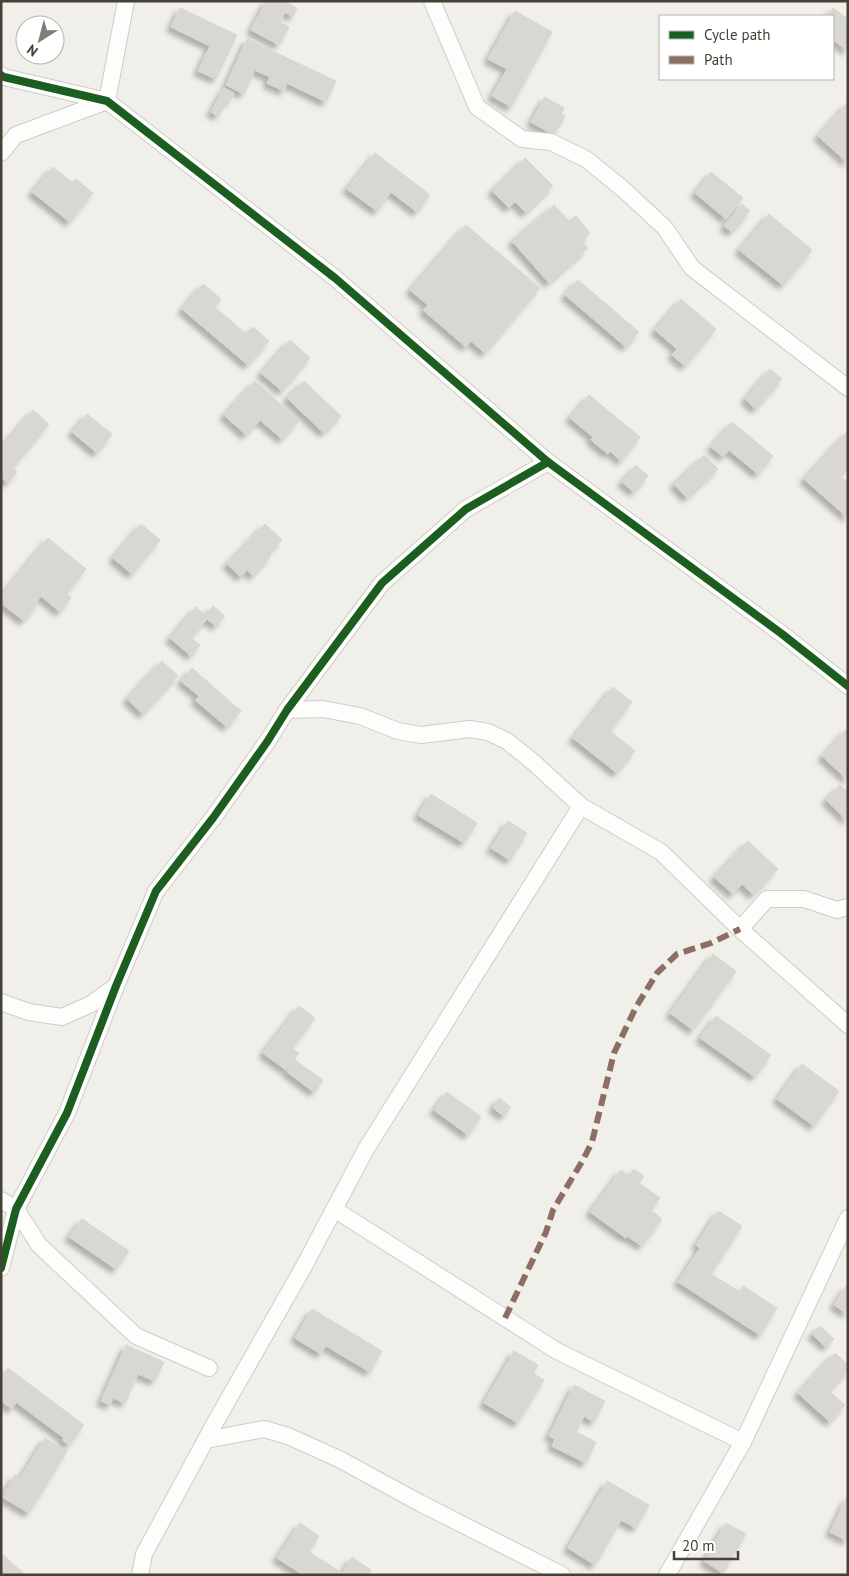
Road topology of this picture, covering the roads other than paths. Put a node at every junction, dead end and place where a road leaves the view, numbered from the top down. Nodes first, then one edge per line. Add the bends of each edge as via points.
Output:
1 (126, 1) edge
2 (432, 1) edge
3 (1, 75) edge
4 (107, 101) junction
5 (1, 152) edge
6 (848, 388) edge
7 (548, 462) junction
8 (848, 686) edge
9 (287, 710) junction
10 (580, 806) junction
11 (848, 907) edge
12 (740, 929) junction
13 (116, 986) junction
14 (1, 1002) edge
15 (848, 1025) edge
16 (1, 1200) edge
17 (16, 1209) junction
18 (334, 1209) junction
19 (848, 1218) edge
20 (1, 1268) edge
21 (209, 1368) dead end
22 (206, 1440) junction
23 (743, 1442) junction
24 (140, 1575) edge
25 (562, 1575) edge
26 (668, 1575) edge

1 - 4 street
2 - 6 street via 477,107 522,139 551,142 586,159 665,228 692,268
3 - 4 street
4 - 5 street via 16,135
4 - 7 street via 335,278
7 - 8 street
7 - 9 street via 466,509 382,583
9 - 10 street via 323,709 360,716 421,735 470,729 488,732 526,757
9 - 13 street via 213,818 156,891
10 - 12 street via 661,852
10 - 18 street via 366,1149
11 - 12 street via 837,910 804,899 766,899
12 - 15 street
13 - 14 street via 91,1004 62,1017 29,1012
13 - 17 street via 67,1113
16 - 17 street
17 - 20 street
17 - 21 street via 39,1245 136,1336
18 - 22 street
18 - 23 street via 557,1351
19 - 23 street
22 - 24 street via 144,1554
22 - 25 street via 264,1429 288,1436 339,1459
23 - 26 street

